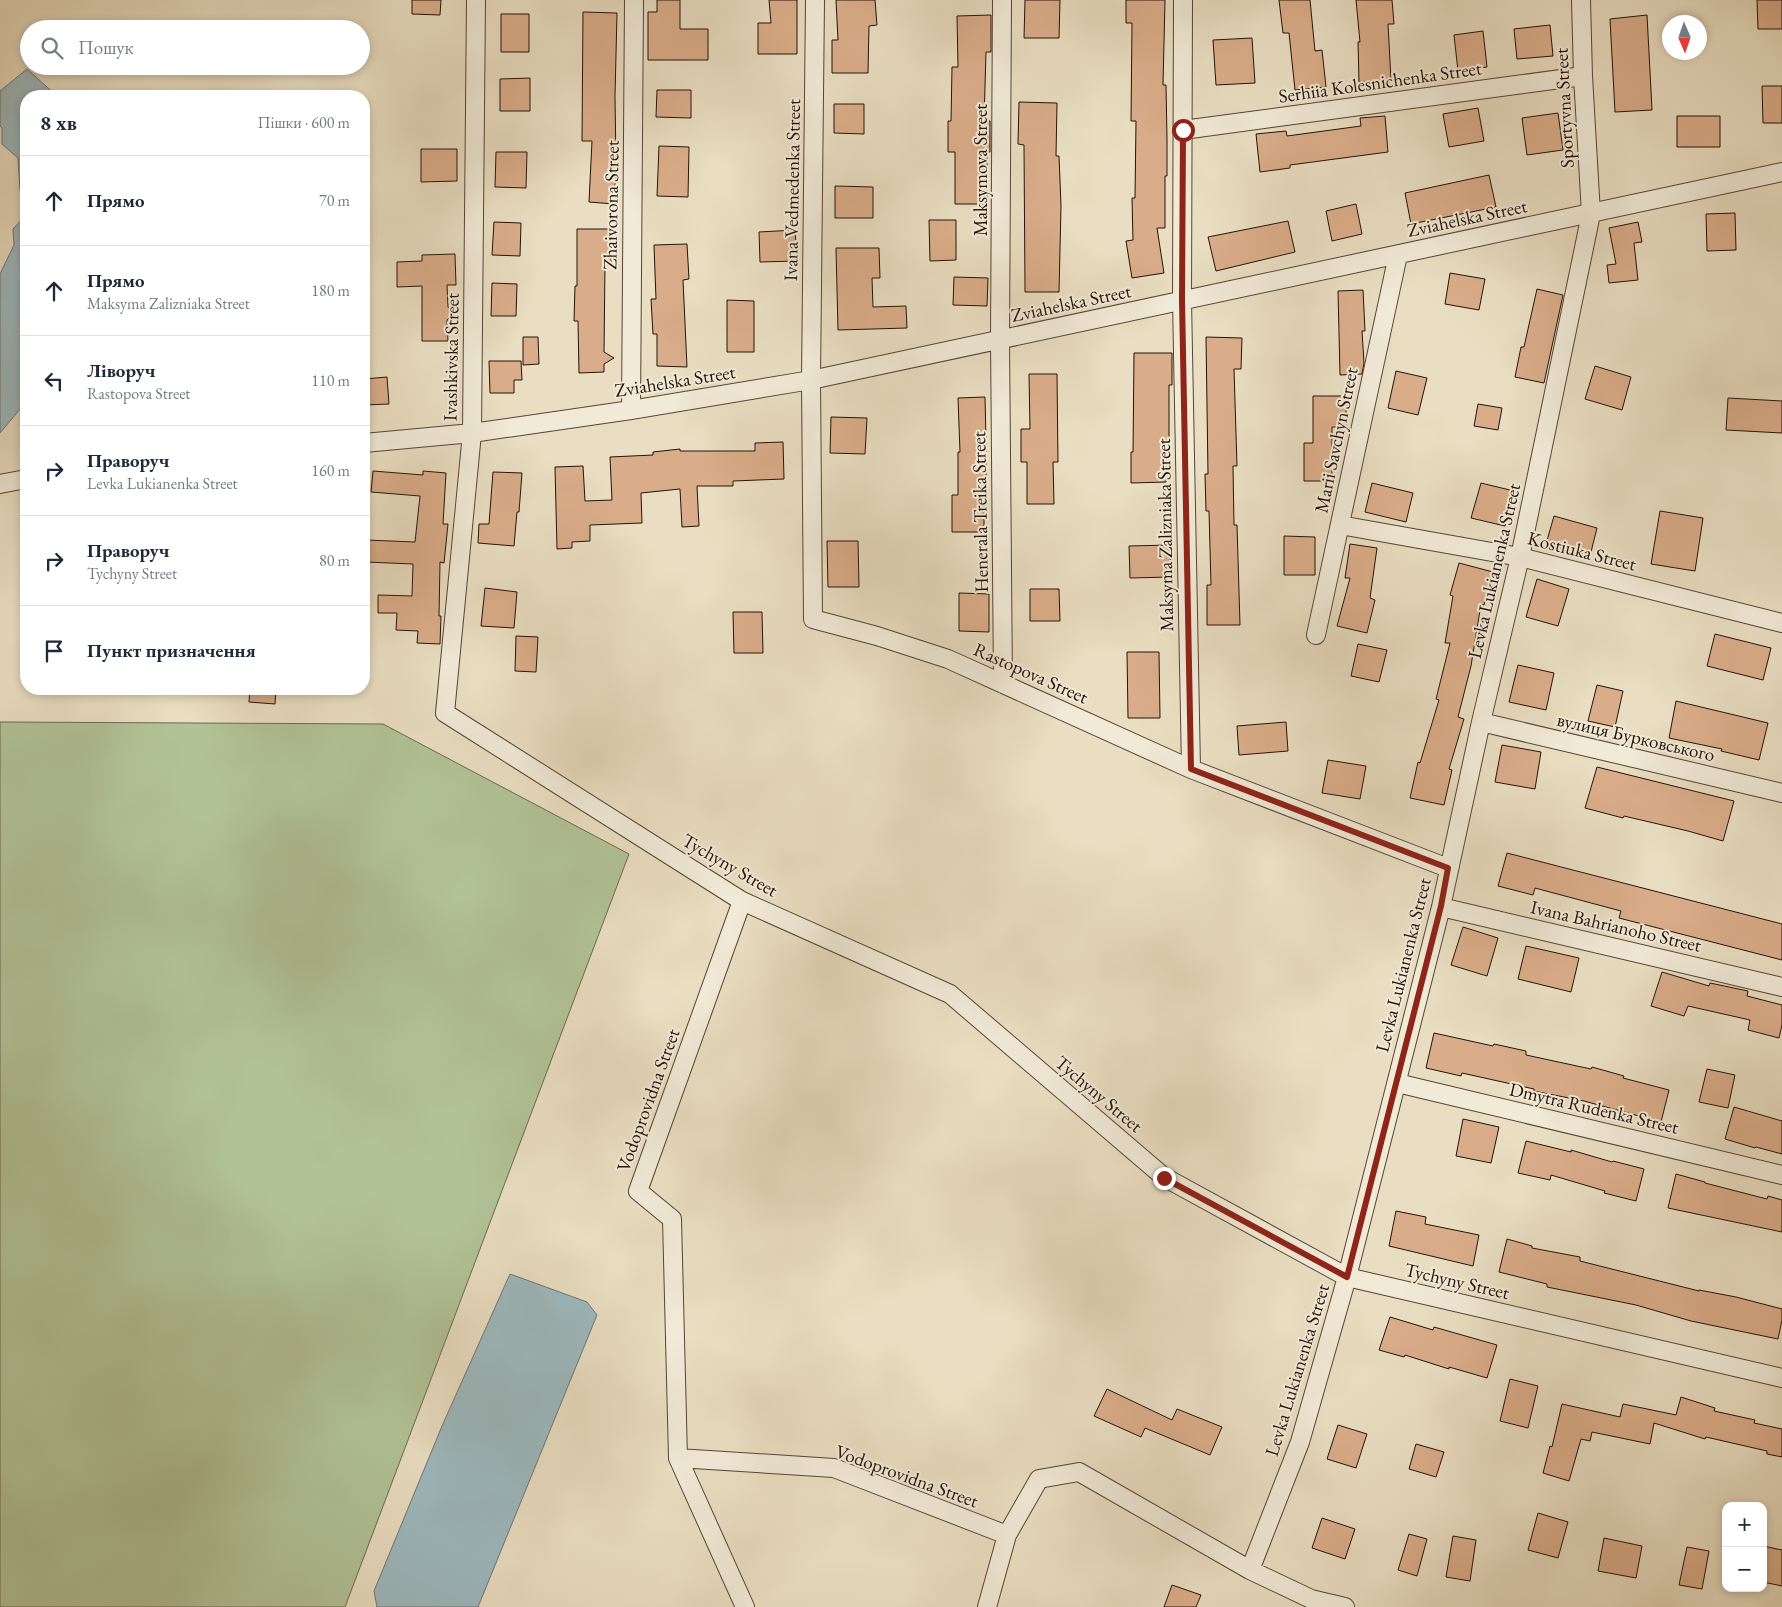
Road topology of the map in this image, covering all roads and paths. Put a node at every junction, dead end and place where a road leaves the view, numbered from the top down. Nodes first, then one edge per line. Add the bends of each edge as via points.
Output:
1 (476, 0) edge
2 (634, 0) edge
3 (816, 0) edge
4 (1002, 0) edge
5 (1183, 0) edge
6 (1580, 0) edge
7 (1583, 76) junction
8 (1183, 130) junction
9 (1782, 172) edge
10 (1591, 214) junction
11 (1398, 255) junction
12 (1182, 300) junction
13 (1000, 340) junction
14 (811, 380) junction
15 (631, 410) junction
16 (472, 433) junction
17 (370, 442) edge
18 (20, 480) edge
19 (0, 484) edge
20 (1340, 525) junction
21 (1520, 558) junction
22 (1782, 623) edge
23 (1316, 635) dead end
24 (1003, 684) junction
25 (445, 713) joint
26 (1481, 722) junction
27 (1191, 769) junction
28 (1782, 793) edge
29 (1448, 868) junction
30 (742, 901) junction
31 (1441, 906) junction
32 (1782, 986) edge
33 (1396, 1083) junction
34 (1782, 1175) edge
35 (1347, 1277) junction
36 (1782, 1378) edge
37 (678, 1458) junction
38 (1007, 1535) junction
39 (1250, 1570) junction
40 (745, 1607) edge
41 (987, 1607) edge
42 (1345, 1607) edge

1 - 16 street, Ivashkivska Street
2 - 15 street, Zhaivorona Street
3 - 14 street, Ivana Vedmedenka Street
4 - 13 street, Maksymova Street
5 - 8 street, Maksyma Zalizniaka Street
6 - 7 street, Sportyvna Street
7 - 8 street, Serhiia Kolesnichenka Street
7 - 10 street, Sportyvna Street
8 - 12 street, Maksyma Zalizniaka Street
9 - 10 street, Zviahelska Street
10 - 11 street, Zviahelska Street
10 - 21 street, Levka Lukianenka Street
11 - 12 street, Zviahelska Street
11 - 20 street, Marii Savchyn Street
12 - 13 street, Zviahelska Street
12 - 27 street, Maksyma Zalizniaka Street
13 - 14 street, Zviahelska Street
13 - 24 street, Henerala Treika Street
14 - 15 street, Zviahelska Street
14 - 24 street, Rastopova Street via 813,619 948,659
15 - 16 street, Zviahelska Street
16 - 17 street, Zviahelska Street
16 - 25 street, Ivashkivska Street
18 - 19 street
20 - 21 street, Kostiuka Street
20 - 23 street, Marii Savchyn Street
21 - 22 street, Kostiuka Street
21 - 26 street, Levka Lukianenka Street
24 - 27 street, Rastopova Street
25 - 30 street, Tychyny Street
26 - 28 street, вулиця Бурковського
26 - 29 street, Levka Lukianenka Street
27 - 29 street, Rastopova Street
29 - 31 street, Levka Lukianenka Street
30 - 35 street, Tychyny Street via 950,994 1164,1178
30 - 37 street, Vodoprovidna Street via 638,1191 672,1219
31 - 32 street, Ivana Bahrianoho Street
31 - 33 street, Levka Lukianenka Street
33 - 34 street, Dmytra Rudenka Street
33 - 35 street, Levka Lukianenka Street
35 - 36 street, Tychyny Street
35 - 39 street, Levka Lukianenka Street via 1300,1442
37 - 38 street, Vodoprovidna Street via 834,1468
37 - 40 street
38 - 39 street via 1039,1479 1079,1472
38 - 41 street
39 - 42 street via 1311,1599

